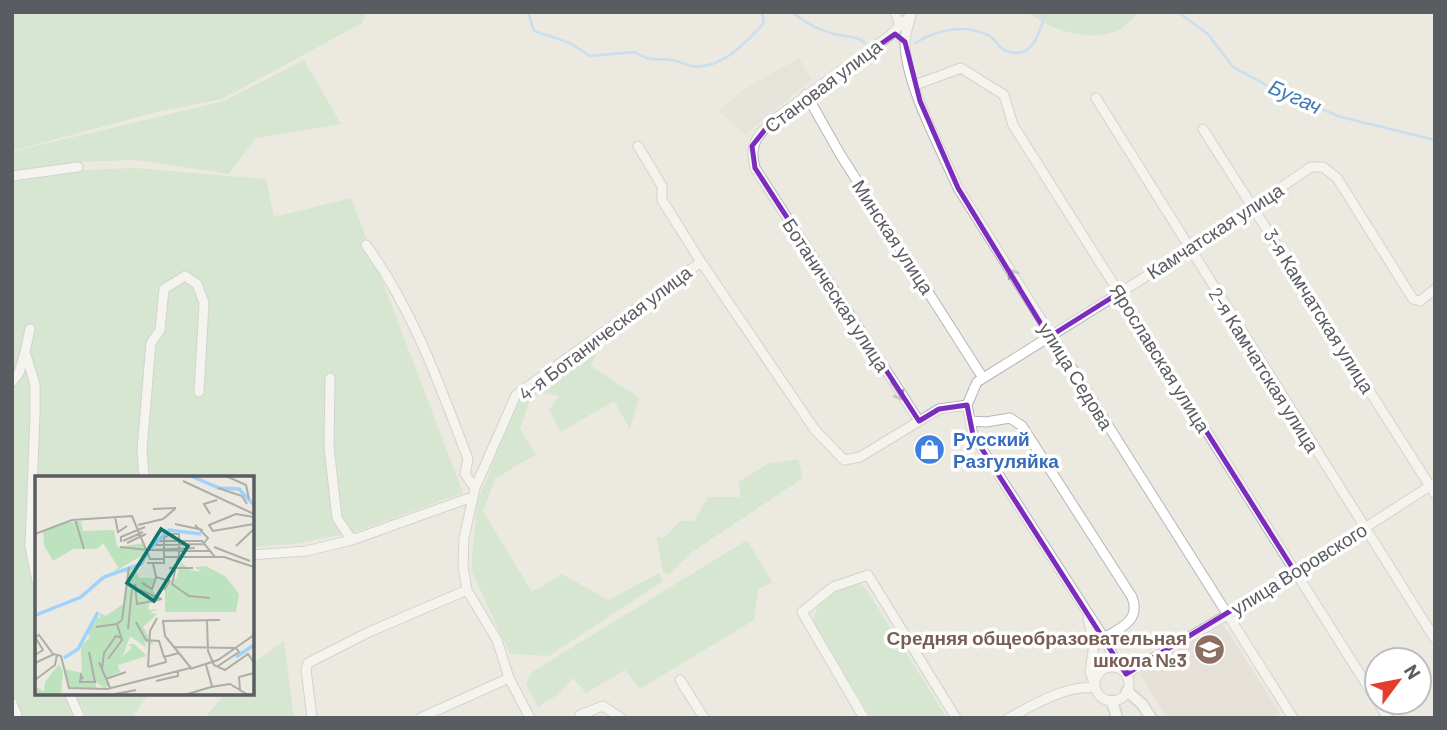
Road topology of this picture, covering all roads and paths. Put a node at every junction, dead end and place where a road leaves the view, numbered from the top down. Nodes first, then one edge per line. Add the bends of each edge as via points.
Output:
1 (895, 12) edge
2 (912, 14) edge
3 (900, 26) junction
4 (888, 37) junction
5 (905, 42) junction
6 (915, 85) junction
7 (806, 94) junction
8 (1096, 98) dead end
9 (1203, 129) dead end
10 (638, 146) dead end
11 (78, 167) dead end
12 (755, 168) joint
13 (12, 176) edge
14 (1253, 206) junction
15 (366, 245) dead end
16 (1190, 249) junction
17 (701, 262) junction
18 (1435, 289) edge
19 (1119, 293) junction
20 (30, 329) dead end
21 (1049, 337) junction
22 (25, 352) junction
23 (330, 378) dead end
24 (983, 379) junction
25 (12, 382) edge
26 (199, 392) dead end
27 (967, 405) junction
28 (919, 421) junction
29 (970, 421) junction
30 (144, 476) edge
31 (1433, 487) edge
32 (473, 493) junction
33 (1363, 529) junction
34 (352, 540) junction
35 (254, 555) edge
36 (35, 572) edge
37 (1295, 572) junction
38 (467, 590) junction
39 (1085, 610) junction
40 (1228, 614) junction
41 (1104, 638) junction
42 (1435, 639) edge
43 (1123, 672) junction
44 (509, 678) junction
45 (1363, 679) edge
46 (680, 680) dead end
47 (1095, 686) junction
48 (1127, 691) junction
49 (70, 695) edge
50 (1112, 701) junction
51 (12, 703) edge
52 (580, 715) dead end
53 (18, 718) edge
54 (80, 718) edge
55 (312, 718) edge
56 (420, 718) edge
57 (530, 718) edge
58 (621, 718) edge
59 (704, 718) edge
60 (864, 718) edge
61 (956, 718) edge
62 (1009, 718) edge
63 (1117, 718) edge
64 (1151, 718) edge
65 (1293, 718) edge

1 - 3 street
2 - 3 street, Становая улица
2 - 5 street, улица Седова
3 - 4 street, Становая улица
4 - 5 street via 895,34
4 - 7 street, Становая улица
5 - 6 street, улица Седова
6 - 19 street, Ярославская улица via 961,68 1004,94 1013,125
21 -> 6 street, улица Седова via 958,188
7 - 12 street, Становая улица via 756,137 751,154
7 - 24 street, Минская улица
8 - 16 street, 2-я Камчатская улица
9 - 14 street, 3-я Камчатская улица
10 - 17 street via 662,186 662,201
11 - 13 street
12 -> 28 street, Ботаническая улица
14 - 16 street, Камчатская улица
14 - 18 street, Камчатская улица via 1311,167 1329,170 1413,299 1420,302
14 - 31 street, 3-я Камчатская улица
15 - 32 street via 427,352 468,459 465,474
16 - 19 street, Камчатская улица
16 - 33 street, 2-я Камчатская улица
17 - 28 street via 815,430 844,460 860,457
17 - 32 street, 4-я Ботаническая улица via 516,395
19 - 21 street, Камчатская улица
19 - 37 street, Ярославская улица
20 - 22 street
21 - 24 street, Камчатская улица
21 - 40 street, улица Седова
22 - 25 street
22 - 36 street via 35,384 29,513
23 - 34 street via 329,446 337,518
24 - 27 street, Камчатская улица
26 - 30 street via 204,303 197,284 185,276 164,289 160,330 150,343
27 - 28 street via 939,409
27 - 29 street
29 - 39 street via 973,435
29 - 41 street via 1010,418 1022,426 1132,597 1136,610 1132,619
31 - 33 street, улица Воровского
32 - 34 street
32 - 38 street, 4-я Ботаническая улица via 464,538
33 - 37 street, улица Воровского
33 - 42 street, 2-я Камчатская улица
34 - 35 street via 306,551
37 - 40 street, улица Воровского
37 - 45 street, Ярославская улица
38 - 44 street, 4-я Ботаническая улица via 496,640
38 - 55 street via 308,663
39 - 41 street
39 - 47 street via 1094,644 1090,672
40 - 43 street, улица Воровского
40 - 65 street, улица Седова
41 - 43 street
43 - 47 street via 1103,670
43 - 48 street
44 - 56 street
44 - 57 street, 4-я Ботаническая улица
46 - 59 street
47 - 50 street via 1102,698
47 - 62 street via 1066,692
48 - 50 street
48 - 64 street
49 - 54 street
50 - 63 street
51 - 53 street
52 - 58 street via 603,706
60 - 61 street via 802,612 833,587 868,575

